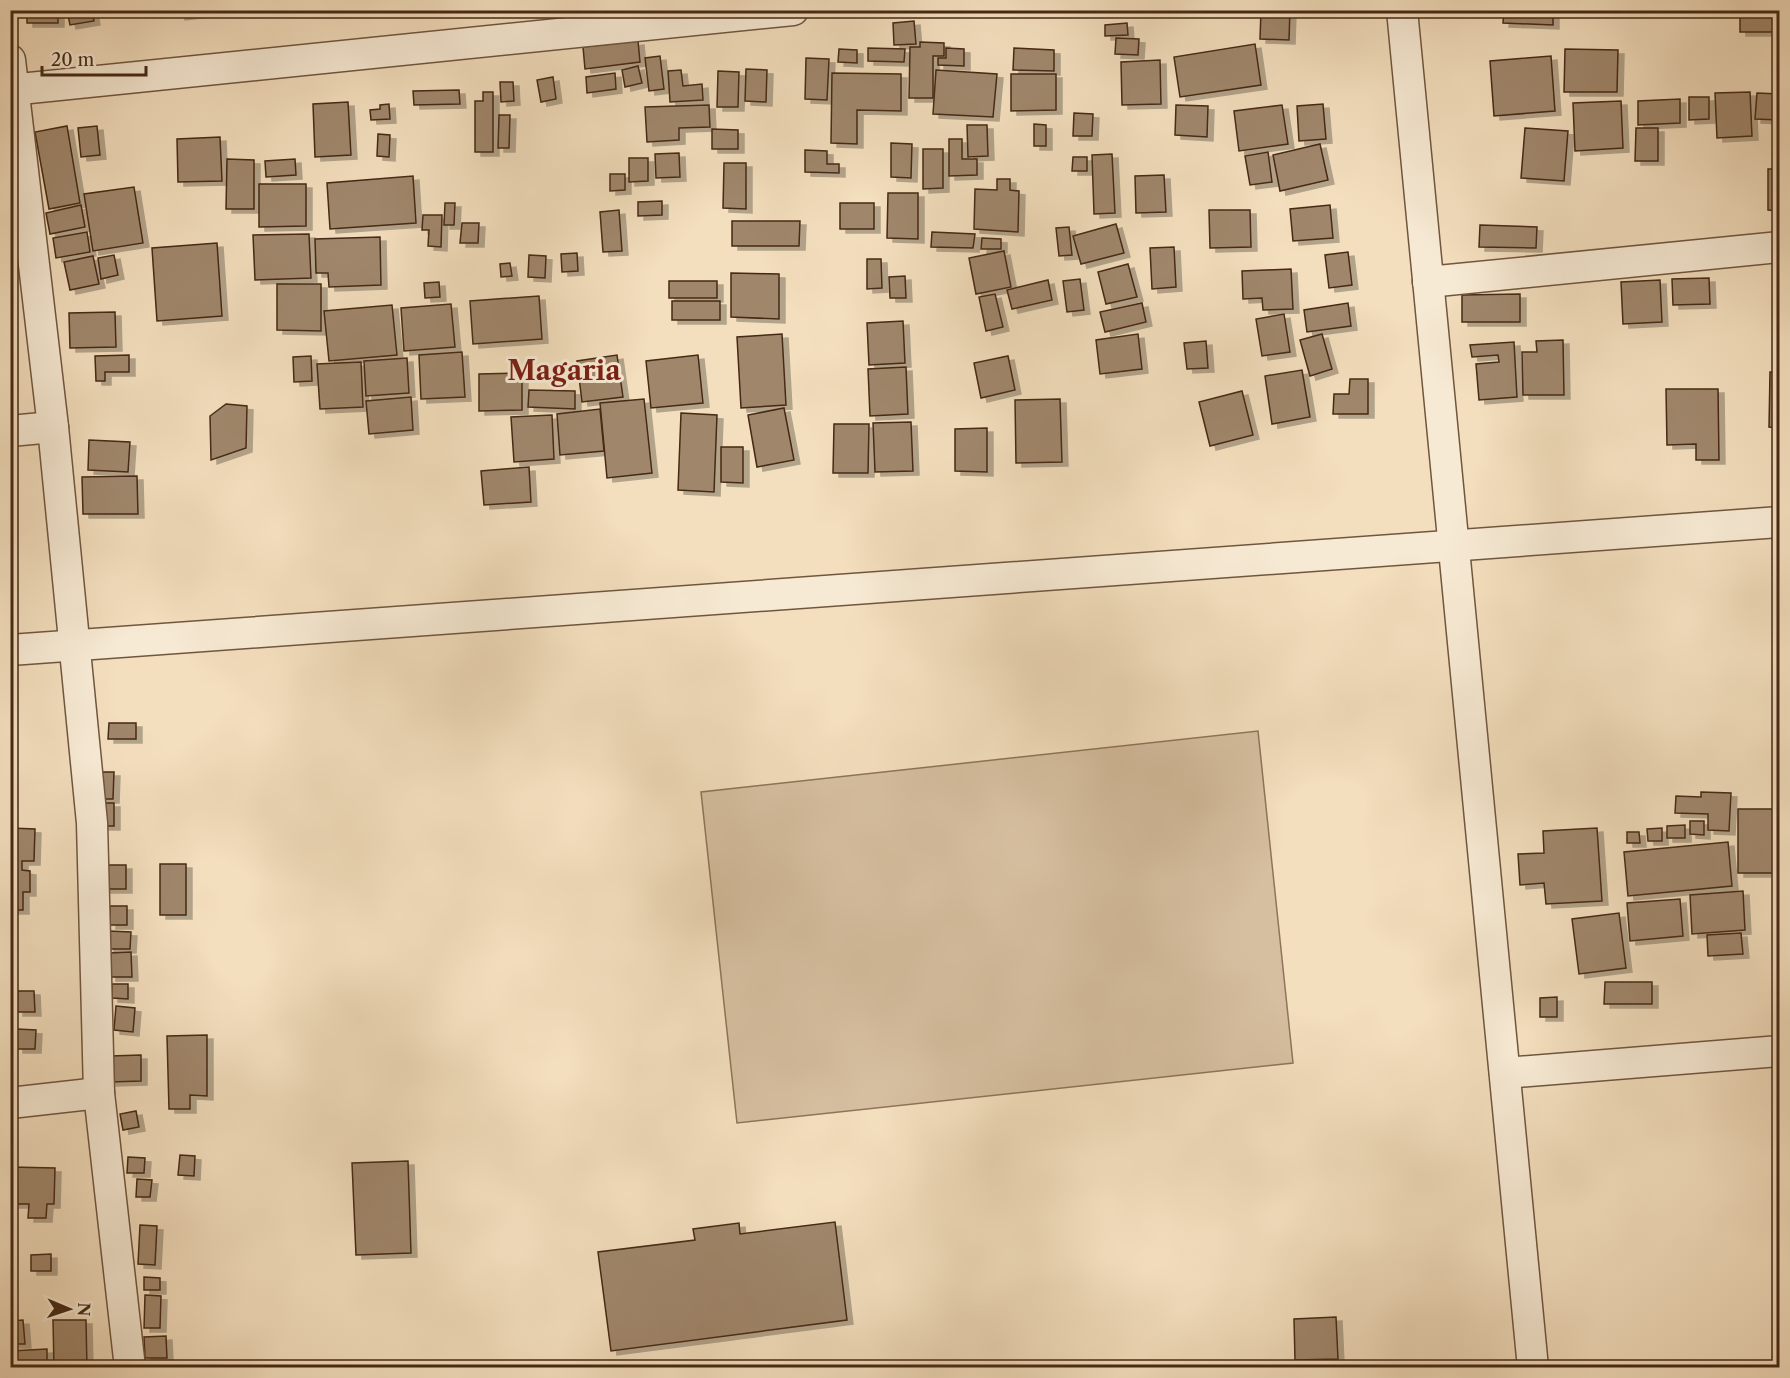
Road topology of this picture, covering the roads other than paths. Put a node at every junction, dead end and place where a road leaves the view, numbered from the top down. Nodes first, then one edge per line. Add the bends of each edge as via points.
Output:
1 (793, 10) edge
2 (1402, 10) edge
3 (612, 20) edge
4 (10, 60) edge
5 (12, 90) edge
6 (1779, 247) edge
7 (1428, 282) junction
8 (53, 427) junction
9 (10, 431) edge
10 (1779, 522) edge
11 (1453, 545) junction
12 (75, 645) junction
13 (10, 650) edge
14 (1779, 1051) edge
15 (1505, 1073) junction
16 (99, 1093) junction
17 (10, 1103) edge
18 (130, 1368) edge
19 (1533, 1368) edge

1 - 3 street
2 - 7 street
3 - 5 street
4 - 5 street
5 - 8 street
6 - 7 street
7 - 11 street
8 - 9 street
8 - 12 street
10 - 11 street
11 - 12 street
11 - 15 street
12 - 13 street
12 - 16 street via 92,822
14 - 15 street
15 - 19 street
16 - 17 street
16 - 18 street

